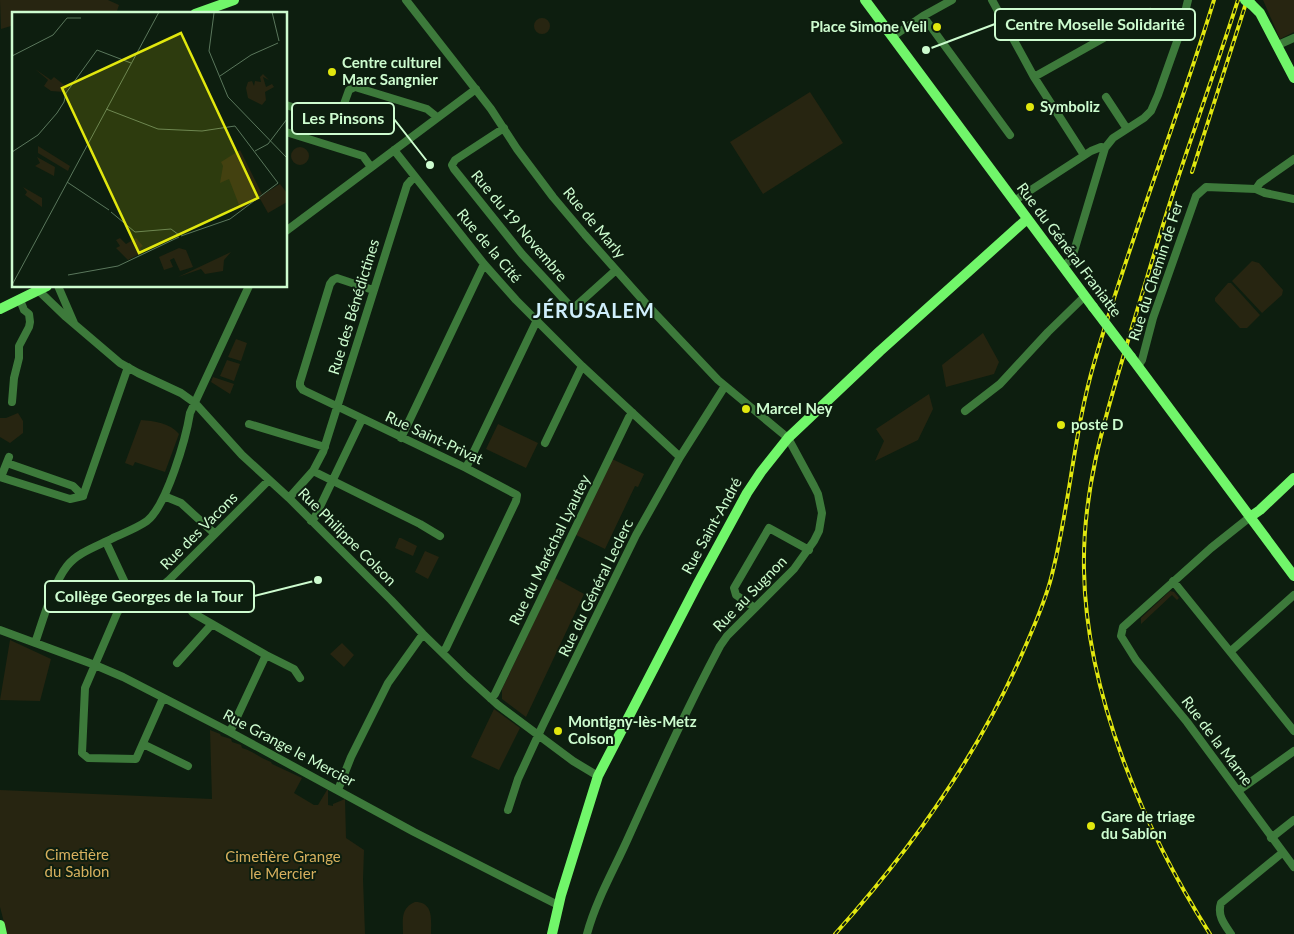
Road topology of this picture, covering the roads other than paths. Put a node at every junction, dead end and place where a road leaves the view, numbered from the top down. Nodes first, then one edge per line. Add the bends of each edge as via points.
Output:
1 (234, 0) edge
2 (406, 0) edge
3 (864, 0) edge
4 (952, 0) edge
5 (992, 0) edge
6 (1188, 0) edge
7 (1248, 2) edge
8 (201, 12) edge
9 (1150, 12) dead end
10 (923, 16) junction
11 (892, 37) junction
12 (1294, 38) edge
13 (1278, 45) junction
14 (1034, 77) junction
15 (1294, 78) edge
16 (476, 89) junction
17 (1106, 97) dead end
18 (288, 106) edge
19 (437, 117) junction
20 (504, 128) junction
21 (1127, 129) junction
22 (288, 133) edge
23 (1010, 135) dead end
24 (1105, 148) junction
25 (394, 150) junction
26 (1084, 155) junction
27 (1294, 160) edge
28 (371, 167) junction
29 (414, 176) junction
30 (1256, 189) junction
31 (1294, 198) edge
32 (1014, 201) junction
33 (1027, 219) junction
34 (288, 229) edge
35 (484, 264) junction
36 (1063, 268) junction
37 (616, 270) junction
38 (43, 288) edge
39 (59, 288) edge
40 (248, 288) edge
41 (373, 290) junction
42 (1085, 296) junction
43 (20, 300) junction
44 (0, 309) edge
45 (537, 320) junction
46 (74, 323) junction
47 (582, 366) junction
48 (1138, 366) junction
49 (128, 367) junction
50 (725, 386) junction
51 (12, 402) dead end
52 (195, 403) junction
53 (338, 407) junction
54 (965, 411) dead end
55 (633, 413) junction
56 (362, 419) junction
57 (249, 424) dead end
58 (401, 438) junction
59 (788, 438) junction
60 (545, 443) dead end
61 (325, 447) junction
62 (680, 457) junction
63 (466, 468) junction
64 (313, 472) junction
65 (1, 477) edge
66 (1294, 478) edge
67 (269, 480) junction
68 (332, 482) junction
69 (83, 496) junction
70 (164, 496) junction
71 (289, 498) junction
72 (1250, 517) junction
73 (312, 521) junction
74 (215, 534) junction
75 (440, 536) dead end
76 (106, 542) junction
77 (808, 550) junction
78 (1294, 576) edge
79 (169, 580) junction
80 (1173, 581) junction
81 (1294, 595) edge
82 (134, 602) junction
83 (755, 608) junction
84 (212, 624) junction
85 (0, 630) edge
86 (423, 634) junction
87 (35, 643) junction
88 (1231, 651) junction
89 (442, 652) junction
90 (266, 655) junction
91 (177, 663) dead end
92 (95, 665) junction
93 (300, 678) dead end
94 (163, 698) junction
95 (492, 698) junction
96 (1294, 731) edge
97 (230, 732) junction
98 (538, 735) junction
99 (143, 744) junction
100 (1294, 751) edge
101 (188, 766) dead end
102 (598, 776) junction
103 (338, 790) junction
104 (1238, 791) junction
105 (508, 810) dead end
106 (1294, 820) edge
107 (1271, 838) junction
108 (1282, 853) junction
109 (1294, 867) edge
110 (558, 905) junction
111 (0, 925) edge
112 (2, 934) edge
113 (552, 934) edge
114 (587, 934) edge
115 (1230, 934) edge

1 - 8 street
2 - 16 street, Rue de Marly
3 - 11 street, Rue du Général Franiatte
4 - 10 street
5 - 14 street
6 - 21 street via 1158,95 1147,116
7 - 13 street via 1260,13
9 - 14 street
10 - 11 street
10 - 23 street
11 - 32 street, Rue du Général Franiatte
12 - 13 street
13 - 15 street
14 - 26 street
16 - 19 street
16 - 20 street, Rue de Marly
17 - 21 street
18 - 19 street via 336,119 349,90 356,87 422,107
19 - 25 street
20 - 37 street, Rue de Marly via 553,197
20 - 37 street, Rue du 19 Novembre via 455,160 454,169 522,254 570,306 576,306
21 - 24 street
22 - 28 street via 363,156
24 - 26 street via 1097,148
24 - 36 street via 1072,258
25 - 28 street
25 - 29 street, Rue de la Cité
26 - 32 street
27 - 30 street
28 - 34 street
29 - 35 street, Rue de la Cité
29 - 41 street, Rue des Bénédictines via 407,185
30 - 31 street, Rue du Chemin de Fer
30 - 48 street, Rue du Chemin de Fer via 1206,187 1196,196
32 - 33 street, Rue du Général Franiatte
33 - 36 street, Rue du Général Franiatte
33 - 59 street, Rue Saint-André
35 - 45 street, Rue de la Cité
35 - 58 street
36 - 42 street, Rue du Général Franiatte
37 - 50 street, Rue de Marly
38 - 43 street
38 - 46 street, Rue Philippe Colson
39 - 46 street, Rue Philippe Colson
40 - 52 street
41 - 53 street, Rue des Bénédictines
41 - 53 street, Rue Saint-Privat via 337,278 333,280 300,382 303,390
42 - 48 street, Rue du Général Franiatte, bridge
42 - 54 street via 1000,384
43 - 44 street
43 - 51 street via 30,322 19,346
45 - 47 street, Rue de la Cité
45 - 63 street
46 - 49 street, Rue Philippe Colson
47 - 55 street, Rue de la Cité
47 - 60 street
48 - 72 street, Rue du Général Franiatte
49 - 52 street, Rue Philippe Colson via 181,392
49 - 69 street
50 - 59 street, Rue de Marly
50 - 62 street, Rue du Général Leclerc
52 - 67 street, Rue Philippe Colson
52 - 70 street
53 - 56 street, Rue Saint-Privat
53 - 61 street, Rue des Bénédictines
55 - 62 street, Rue de la Cité
55 - 95 street, Rue du Maréchal Lyautey
56 - 58 street, Rue Saint-Privat
56 - 68 street
57 - 61 street
58 - 63 street, Rue Saint-Privat
59 - 77 street, Rue au Sugnon via 820,503 822,520
59 - 102 street, Rue Saint-André via 747,493
61 - 64 street, Rue des Bénédictines
62 - 98 street, Rue du Général Leclerc via 636,535
63 - 89 street, Rue Saint-Privat via 517,495
64 - 68 street
64 - 71 street, Rue des Bénédictines
65 - 69 street via 70,499
65 - 69 street via 8,460 73,486
66 - 72 street
67 - 71 street, Rue Philippe Colson
67 - 74 street, Rue des Vacons
68 - 73 street
68 - 75 street
70 - 74 street via 181,503
70 - 76 street via 146,522
71 - 73 street, Rue Philippe Colson
72 - 78 street, Rue du Général Franiatte
72 - 80 street
73 - 86 street, Rue Philippe Colson
74 - 79 street, Rue des Vacons
76 - 82 street
76 - 87 street via 80,554 68,565
77 - 83 street, Rue au Sugnon
77 - 83 street via 769,528 734,591
79 - 82 street, Rue des Vacons
79 - 84 street via 193,613
80 - 88 street
80 - 104 street, Rue de la Marne via 1127,624 1121,632 1122,640
81 - 88 street
82 - 92 street, Rue des Vacons via 118,611
83 - 114 street, Rue au Sugnon via 723,641 704,676 649,789
84 - 90 street
84 - 91 street
85 - 87 street, Rue Grange le Mercier
86 - 89 street, Rue Philippe Colson
86 - 103 street via 388,683
87 - 92 street, Rue Grange le Mercier
88 - 96 street
89 - 95 street, Rue Philippe Colson
90 - 93 street via 294,669
90 - 97 street
92 - 94 street, Rue Grange le Mercier
92 - 99 street, Rue des Vacons via 86,688 82,753 88,758 136,760
94 - 97 street, Rue Grange le Mercier
94 - 99 street
95 - 98 street, Rue Philippe Colson
97 - 103 street, Rue Grange le Mercier
98 - 102 street, Rue Philippe Colson
98 - 105 street, Rue du Général Leclerc
99 - 101 street
100 - 104 street
102 - 110 street, Rue Saint-André
103 - 110 street, Rue Grange le Mercier
104 - 107 street, Rue de la Marne
106 - 107 street
107 - 108 street, Rue de la Marne
108 - 109 street, Rue de la Marne
108 - 115 street via 1221,903 1220,916
110 - 113 street, Rue Saint-André
111 - 112 street

